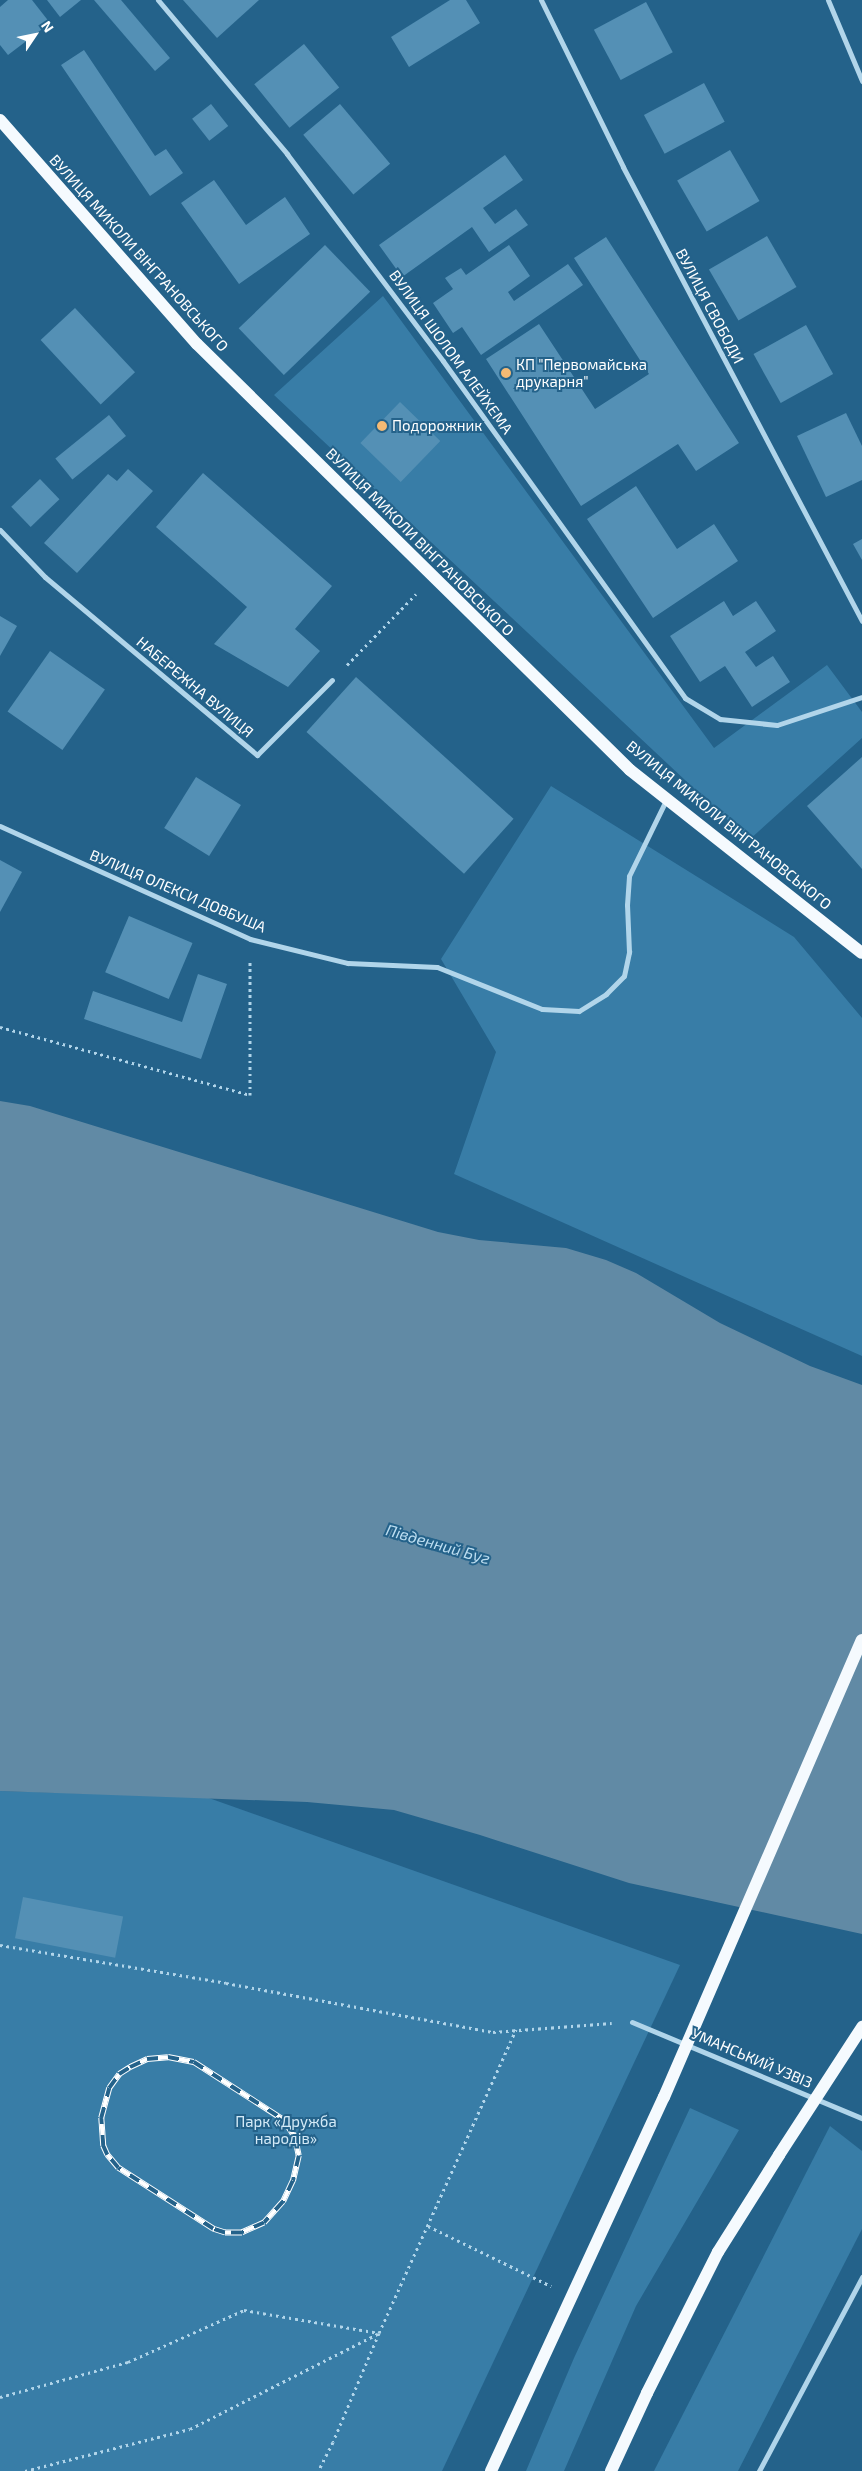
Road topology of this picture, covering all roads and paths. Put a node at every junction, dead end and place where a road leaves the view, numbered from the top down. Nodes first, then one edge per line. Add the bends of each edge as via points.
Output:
1 (158, 0) edge
2 (542, 0) edge
3 (828, 0) edge
4 (862, 81) edge
5 (0, 120) edge
6 (0, 530) edge
7 (432, 578) junction
8 (862, 621) edge
9 (332, 680) joint
10 (862, 697) edge
11 (667, 799) junction
12 (0, 826) edge
13 (250, 939) junction
14 (860, 950) edge
15 (0, 1026) edge
16 (862, 1640) edge
17 (0, 1945) edge
18 (632, 2022) joint
19 (862, 2027) edge
20 (516, 2030) junction
21 (862, 2118) edge
22 (428, 2226) junction
23 (862, 2277) edge
24 (573, 2296) junction
25 (379, 2333) junction
26 (0, 2397) edge
27 (25, 2471) edge
28 (318, 2471) edge
29 (491, 2471) edge
30 (612, 2471) edge
31 (759, 2471) edge

1 - 10 street, ВУЛИЦЯ ШОЛОМ АЛЕЙХЕМА via 287,154 443,361 685,698 720,719 777,725
2 - 8 street, ВУЛИЦЯ СВОБОДИ via 623,166
3 - 4 street
5 - 7 main road, ВУЛИЦЯ МИКОЛИ ВІНГРАНОВСЬКОГО via 197,344
6 - 9 street, НАБЕРЕЖНА ВУЛИЦЯ via 45,577 257,756
7 - 9 path
7 - 11 main road, ВУЛИЦЯ МИКОЛИ ВІНГРАНОВСЬКОГО via 630,770
11 - 13 street, ВУЛИЦЯ ОЛЕКСИ ДОВБУША via 629,876 629,952 624,976 606,994 579,1011 542,1009 437,967 348,963
11 - 14 main road, ВУЛИЦЯ МИКОЛИ ВІНГРАНОВСЬКОГО
12 - 13 street, ВУЛИЦЯ ОЛЕКСИ ДОВБУША
13 - 15 path via 250,1096
16 - 24 main road, bridge via 664,2097
17 - 20 path via 493,2032
18 - 20 path
18 - 21 street, УМАНСЬКИЙ УЗВІЗ
19 - 30 main road, bridge via 718,2252
20 - 22 path
22 - 24 path
22 - 25 path
23 - 31 street
24 - 29 main road
25 - 26 path via 244,2310 128,2362
25 - 27 path via 190,2429
25 - 28 path

